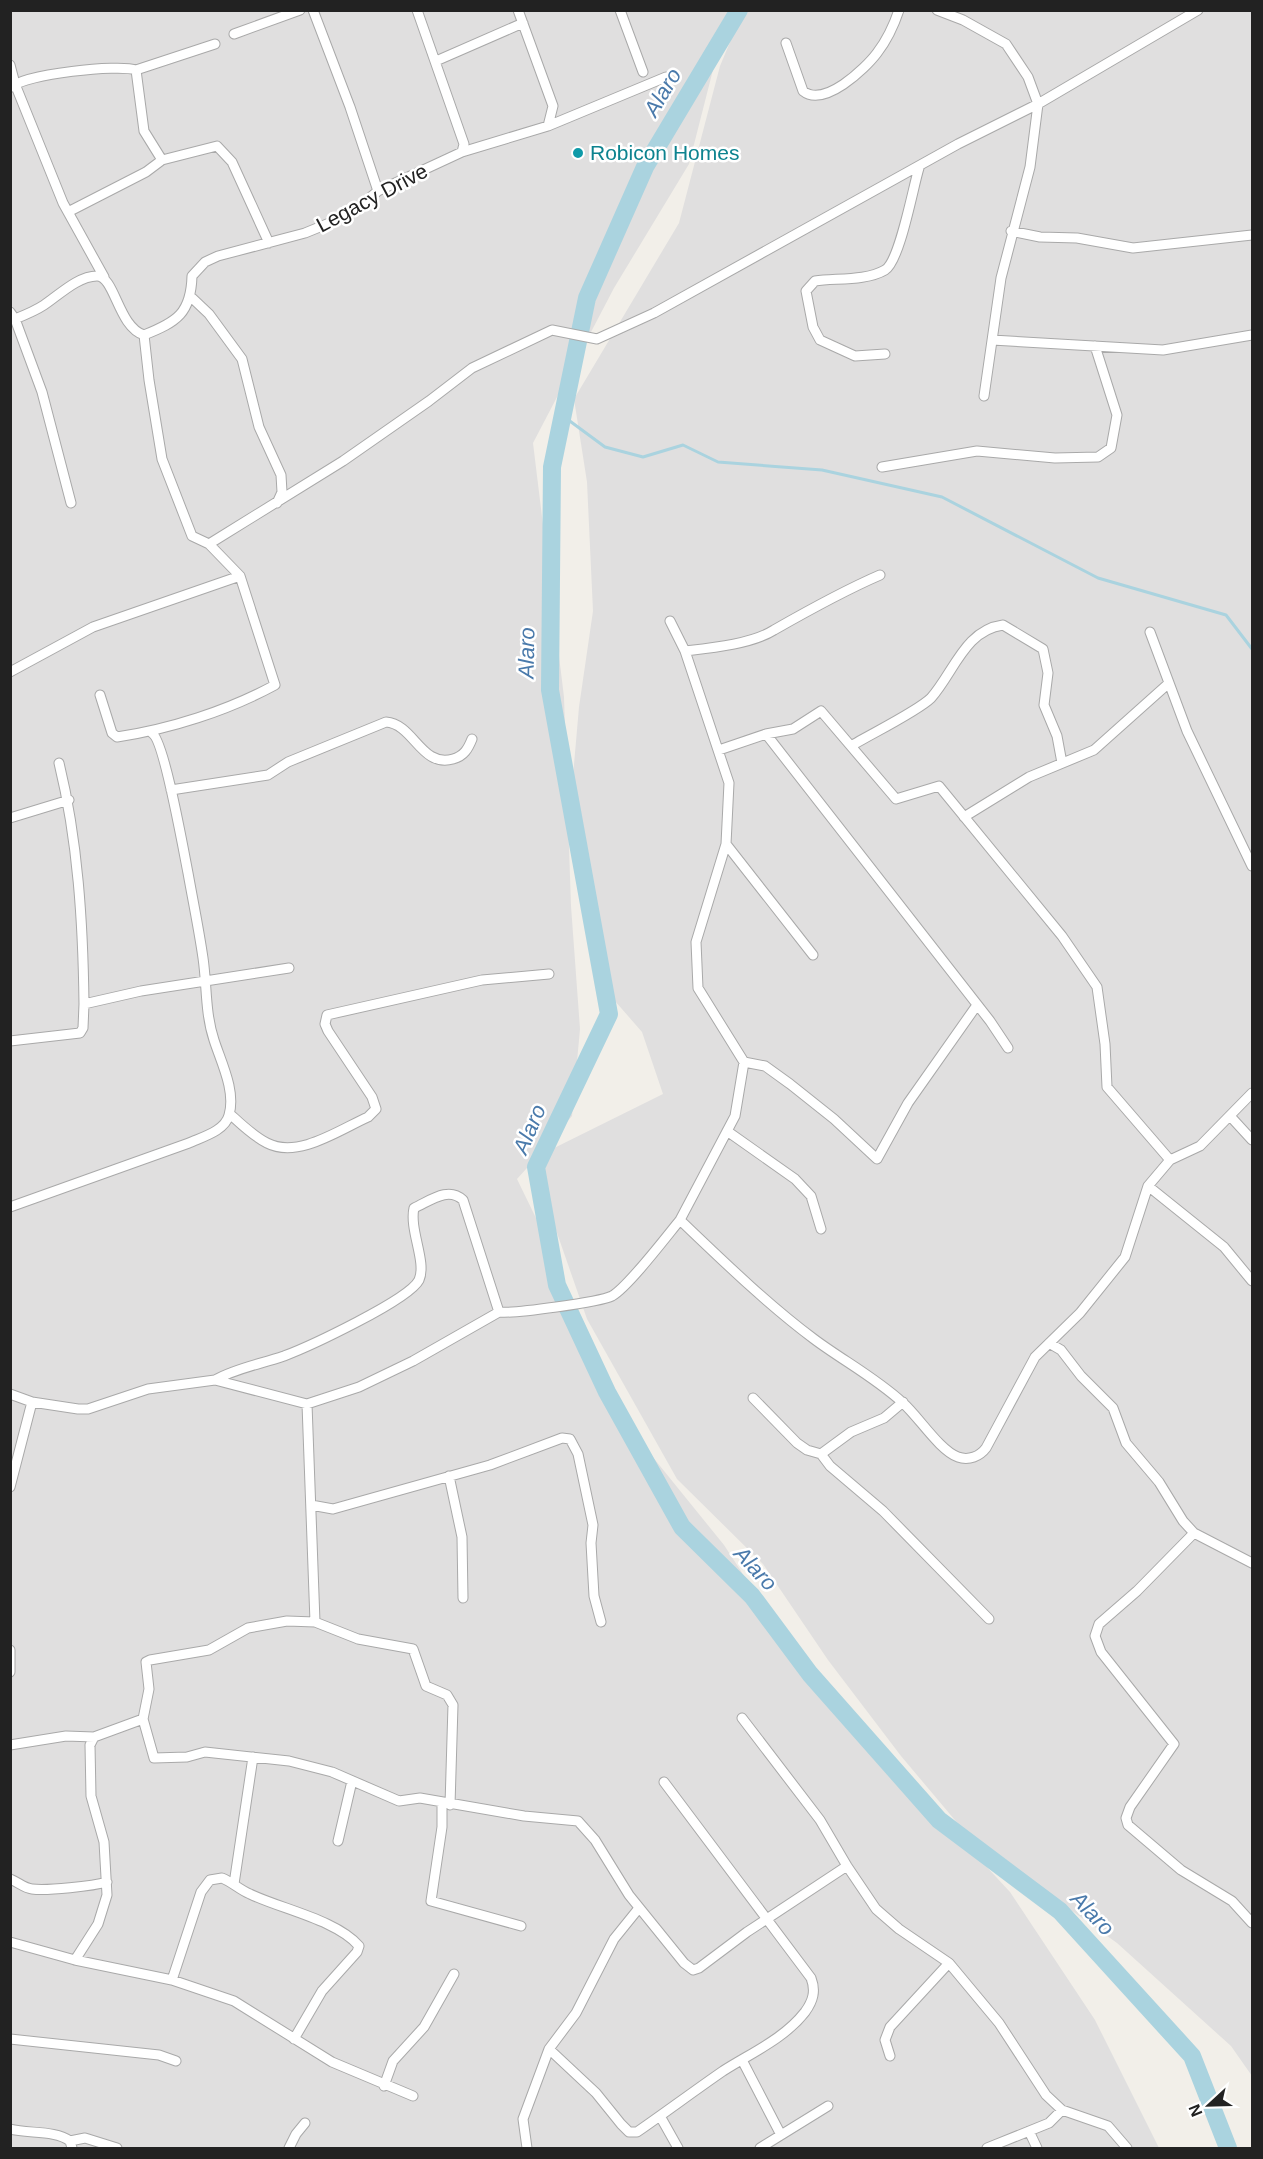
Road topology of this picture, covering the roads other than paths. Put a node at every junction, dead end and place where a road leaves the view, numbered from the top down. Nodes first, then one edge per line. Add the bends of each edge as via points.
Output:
1 (300, 10) edge
2 (417, 10) edge
3 (518, 10) edge
4 (620, 10) edge
5 (899, 10) edge
6 (937, 10) edge
7 (1198, 10) edge
8 (316, 12) edge
9 (522, 23) junction
10 (234, 34) dead end
11 (786, 43) dead end
12 (215, 44) dead end
13 (436, 61) junction
14 (10, 65) edge
15 (136, 70) junction
16 (643, 72) dead end
17 (666, 77) dead end
18 (13, 86) edge
19 (1038, 104) junction
20 (548, 126) junction
21 (462, 152) junction
22 (162, 160) junction
23 (919, 168) junction
24 (378, 191) junction
25 (68, 212) junction
26 (1011, 231) junction
27 (1252, 235) edge
28 (269, 243) junction
29 (104, 277) junction
30 (190, 296) junction
31 (13, 316) edge
32 (144, 334) junction
33 (1252, 335) edge
34 (992, 340) junction
35 (1095, 346) junction
36 (885, 354) dead end
37 (984, 396) dead end
38 (882, 466) dead end
39 (71, 503) dead end
40 (278, 503) junction
41 (209, 544) junction
42 (880, 575) dead end
43 (240, 576) junction
44 (670, 621) dead end
45 (1150, 632) dead end
46 (685, 651) junction
47 (10, 672) edge
48 (1169, 683) junction
49 (100, 695) dead end
50 (152, 733) junction
51 (766, 734) junction
52 (472, 739) dead end
53 (851, 746) junction
54 (719, 750) junction
55 (59, 763) dead end
56 (1062, 763) junction
57 (171, 790) junction
58 (69, 800) junction
59 (964, 817) junction
60 (10, 818) edge
61 (726, 844) junction
62 (1252, 866) edge
63 (813, 955) dead end
64 (290, 968) dead end
65 (549, 974) dead end
66 (205, 983) junction
67 (84, 1004) junction
68 (977, 1005) junction
69 (10, 1041) edge
70 (1008, 1048) dead end
71 (744, 1062) junction
72 (1252, 1093) edge
73 (230, 1114) junction
74 (1230, 1116) junction
75 (727, 1131) junction
76 (1252, 1140) edge
77 (1170, 1160) junction
78 (1148, 1186) junction
79 (10, 1207) edge
80 (680, 1220) junction
81 (821, 1229) dead end
82 (1252, 1281) edge
83 (499, 1312) junction
84 (1049, 1343) junction
85 (214, 1380) junction
86 (10, 1394) edge
87 (753, 1398) dead end
88 (32, 1402) junction
89 (903, 1402) junction
90 (307, 1404) junction
91 (820, 1454) junction
92 (449, 1476) junction
93 (10, 1487) edge
94 (311, 1505) junction
95 (1194, 1533) junction
96 (1252, 1563) edge
97 (463, 1598) dead end
98 (989, 1619) dead end
99 (315, 1622) junction
100 (601, 1622) dead end
101 (10, 1650) edge
102 (10, 1672) edge
103 (742, 1718) dead end
104 (143, 1719) junction
105 (92, 1741) junction
106 (10, 1745) edge
107 (253, 1757) junction
108 (352, 1781) junction
109 (664, 1782) dead end
110 (446, 1804) junction
111 (338, 1842) dead end
112 (847, 1866) junction
113 (10, 1879) edge
114 (107, 1882) junction
115 (234, 1884) junction
116 (639, 1908) junction
117 (766, 1921) junction
118 (1252, 1923) edge
119 (521, 1926) dead end
120 (10, 1942) edge
121 (75, 1960) junction
122 (949, 1963) junction
123 (454, 1974) dead end
124 (172, 1980) junction
125 (10, 2039) edge
126 (294, 2039) junction
127 (549, 2049) junction
128 (890, 2056) dead end
129 (742, 2060) junction
130 (176, 2061) dead end
131 (384, 2086) junction
132 (413, 2096) dead end
133 (828, 2106) dead end
134 (1062, 2110) junction
135 (660, 2116) junction
136 (305, 2123) dead end
137 (10, 2128) edge
138 (1029, 2131) junction
139 (782, 2135) junction
140 (71, 2145) edge
141 (117, 2148) edge
142 (289, 2148) edge
143 (527, 2148) edge
144 (678, 2148) edge
145 (760, 2148) edge
146 (987, 2148) edge
147 (1036, 2148) edge
148 (1127, 2148) edge

1 - 10 street
2 - 13 street
3 - 9 street
4 - 16 street
5 - 11 street via 877,53 846,83 824,94 814,96 803,91
6 - 19 street via 1006,44 1028,77
7 - 19 street
8 - 24 street
9 - 13 street
9 - 20 street via 553,106
12 - 15 street
13 - 21 street via 464,144
14 - 18 street
15 - 18 street via 77,71 28,78
15 - 22 street via 142,123
17 - 20 street, Legacy Drive
18 - 25 street
19 - 23 street via 957,144
19 - 26 street via 1030,166
20 - 21 street, Legacy Drive
21 - 24 street, Legacy Drive
22 - 25 street
22 - 28 street via 217,146 232,162
23 - 36 street via 895,254 887,268 872,275 815,281 806,291 813,327 820,340 855,356
23 - 40 street via 654,313 606,335 584,338 552,330 472,368 420,408
24 - 28 street, Legacy Drive via 349,215
25 - 29 street
26 - 27 street via 1133,248
26 - 34 street
28 - 30 street, Legacy Drive via 205,262 192,276
29 - 31 street via 86,279 32,312
29 - 32 street via 126,321
30 - 32 street, Legacy Drive via 179,316
30 - 40 street via 209,314 242,359 259,428 281,475
31 - 39 street via 42,392
32 - 41 street via 162,459 192,536
33 - 35 street via 1163,350
34 - 35 street
34 - 37 street
35 - 38 street via 1117,415 1111,448 1098,458 977,451
40 - 41 street
41 - 43 street
42 - 46 street via 834,595 774,630 718,647
43 - 47 street via 93,627
43 - 50 street via 275,686
44 - 46 street
45 - 48 street
46 - 54 street
48 - 56 street via 1094,750
48 - 62 street via 1187,731
49 - 50 street via 115,737
50 - 57 street via 157,738
51 - 53 street via 793,729 821,711
51 - 54 street
51 - 68 street
52 - 57 street via 458,758 439,761 398,725 386,722 288,762 268,775
53 - 56 street via 929,699 971,641 988,627 1003,624 1043,649 1048,673 1044,705 1057,736
53 - 59 street via 896,799 939,786
54 - 61 street via 729,783
55 - 58 street
56 - 59 street via 1029,777
57 - 66 street
58 - 60 street
58 - 67 street via 83,941
59 - 77 street via 1062,936 1097,987 1107,1087
61 - 63 street
61 - 71 street via 696,942 698,988
64 - 66 street
65 - 73 street via 482,980 327,1015 328,1031 376,1109 368,1117 302,1146 289,1148 266,1143
66 - 67 street via 141,991
66 - 73 street via 209,1025 228,1085
67 - 69 street via 80,1033
68 - 70 street
68 - 71 street via 908,1103 877,1159 782,1078 765,1066
71 - 75 street via 735,1116
72 - 74 street
73 - 79 street via 214,1131 189,1143
74 - 76 street
74 - 77 street via 1200,1146
75 - 80 street
75 - 81 street via 812,1196
77 - 78 street
78 - 82 street via 1224,1247
78 - 84 street via 1125,1257 1080,1314
80 - 83 street via 616,1293 551,1308
80 - 89 street via 758,1294
83 - 85 street via 463,1200 449,1193 414,1208 411,1218 421,1274 412,1289 325,1338
83 - 90 street via 359,1387
84 - 89 street via 1035,1357 981,1455 957,1457
84 - 95 street via 1061,1350 1113,1408 1126,1443 1160,1482
85 - 88 street via 148,1389 88,1408
85 - 90 street
86 - 88 street
87 - 91 street via 797,1443
88 - 93 street
89 - 91 street via 884,1418 851,1432
90 - 94 street
91 - 98 street via 921,1548
92 - 94 street via 333,1509
92 - 97 street via 462,1537
92 - 100 street via 562,1438 570,1439 578,1454 592,1526 594,1596
94 - 99 street
95 - 96 street
95 - 118 street via 1099,1624 1095,1636 1101,1652 1174,1744 1130,1807 1128,1825 1181,1870 1232,1901
99 - 104 street via 287,1621 248,1628 209,1650 146,1662 149,1689
99 - 110 street via 358,1639 413,1649 426,1686 447,1695 453,1705
101 - 102 street
103 - 112 street via 820,1820
104 - 105 street
104 - 107 street via 154,1758 205,1752
105 - 106 street via 82,1737
105 - 114 street via 92,1806 104,1842
107 - 108 street via 313,1766
107 - 115 street
108 - 110 street via 399,1801 420,1798
108 - 111 street
109 - 117 street
110 - 116 street via 583,1823
110 - 119 street via 431,1901
112 - 117 street
112 - 122 street via 876,1909
113 - 114 street via 31,1889 91,1887
114 - 121 street via 98,1924
115 - 124 street via 222,1878 210,1880 201,1892
115 - 126 street via 248,1894 332,1927 359,1946 318,1998
116 - 117 street via 693,1970
116 - 127 street via 614,1939 576,2013
117 - 129 street via 811,1978 815,1989 805,2012
120 - 121 street
121 - 124 street
122 - 128 street via 890,2027 885,2040
122 - 134 street via 999,2024 1046,2095
123 - 131 street via 424,2028 393,2061
124 - 126 street via 234,2001
125 - 130 street via 159,2055
126 - 131 street
127 - 135 street via 596,2093 629,2132 637,2132
127 - 143 street via 523,2119
129 - 135 street
129 - 139 street
131 - 132 street
133 - 139 street
134 - 138 street via 1049,2122
134 - 148 street via 1108,2126
135 - 144 street
136 - 142 street
137 - 140 street via 61,2136
138 - 146 street
138 - 147 street
139 - 145 street
140 - 141 street via 85,2138

